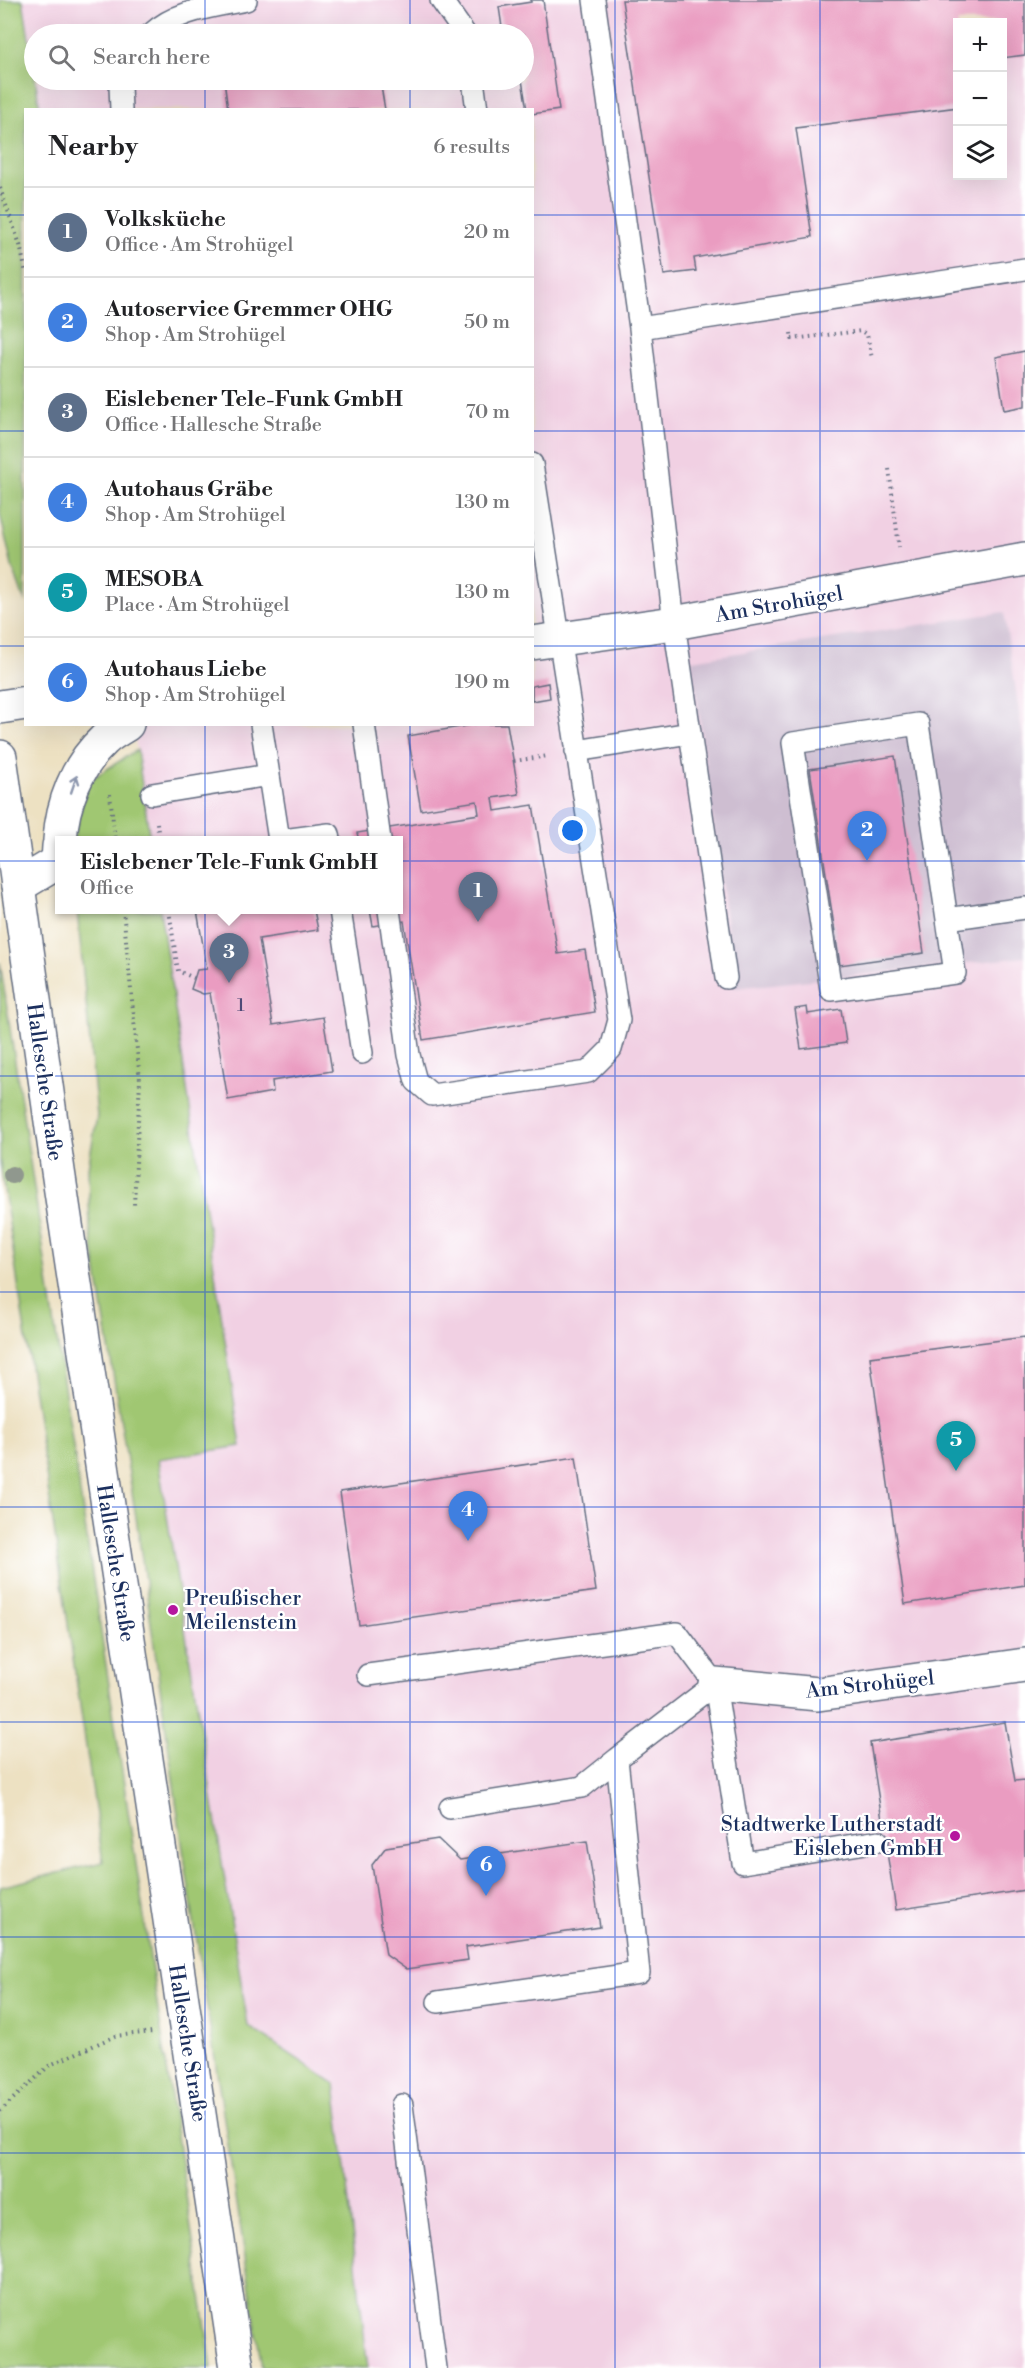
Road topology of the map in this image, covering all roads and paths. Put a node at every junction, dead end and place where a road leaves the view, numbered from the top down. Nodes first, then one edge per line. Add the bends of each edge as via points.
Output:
1 (246, 0) edge
2 (441, 0) edge
3 (594, 0) edge
4 (162, 24) edge
5 (458, 24) edge
6 (120, 90) edge
7 (474, 90) edge
8 (121, 108) edge
9 (477, 108) edge
10 (0, 188) edge
11 (24, 264) edge
12 (1025, 269) edge
13 (787, 306) junction
14 (640, 328) junction
15 (872, 358) dead end
16 (889, 469) dead end
17 (534, 488) edge
18 (1025, 559) edge
19 (904, 581) junction
20 (674, 622) junction
21 (546, 641) edge
22 (24, 703) edge
23 (0, 707) edge
24 (125, 726) edge
25 (261, 726) edge
26 (364, 726) edge
27 (690, 733) junction
28 (576, 751) junction
29 (0, 757) edge
30 (269, 775) junction
31 (152, 794) dead end
32 (60, 836) edge
33 (280, 836) edge
34 (313, 836) edge
35 (329, 836) edge
36 (379, 836) edge
37 (55, 864) edge
38 (18, 886) junction
39 (1025, 908) edge
40 (123, 914) edge
41 (170, 914) edge
42 (341, 914) edge
43 (390, 914) edge
44 (947, 919) junction
45 (194, 978) dead end
46 (726, 978) dead end
47 (362, 1053) dead end
48 (134, 1205) dead end
49 (1025, 1665) edge
50 (368, 1675) dead end
51 (715, 1684) junction
52 (617, 1759) junction
53 (450, 1808) dead end
54 (878, 1841) dead end
55 (438, 2002) dead end
56 (186, 2029) junction
57 (402, 2105) dead end
58 (0, 2111) edge
59 (237, 2368) edge
60 (436, 2368) edge

1 - 4 lane via 193,10
2 - 5 lane
3 - 14 lane
6 - 8 lane
7 - 9 lane
10 - 11 path
12 - 13 lane
13 - 14 lane
13 - 15 path via 792,339 861,331 867,335
14 - 20 lane
16 - 19 path
17 - 21 lane
18 - 19 main road, Am Strohügel
19 - 20 main road, Am Strohügel
20 - 21 main road, Am Strohügel
20 - 27 lane
21 - 28 lane
22 - 23 main road
32 -> 24 main road via 76,776 104,740
25 - 30 lane
26 - 36 lane
27 - 28 lane
27 - 46 lane
28 - 43 lane via 619,1020 611,1049 588,1072 432,1095 416,1081 409,1055
29 - 38 main road, Hallesche Straße
30 - 31 lane
30 - 33 lane
34 - 35 lane
37 - 38 main road
38 - 56 main road, Hallesche Straße
39 - 44 lane
40 - 48 path via 140,1080
41 - 45 path via 178,971
42 - 47 lane
44 - 44 lane via 918,724 793,743 831,990 955,973
49 - 51 main road, Am Strohügel via 818,1694
50 - 51 lane via 677,1633
51 - 52 lane
51 - 54 lane via 743,1863
52 - 53 lane via 582,1787
52 - 55 lane via 639,1973
56 - 58 path via 115,2036 50,2064
56 - 59 main road, Hallesche Straße
57 - 60 lane

